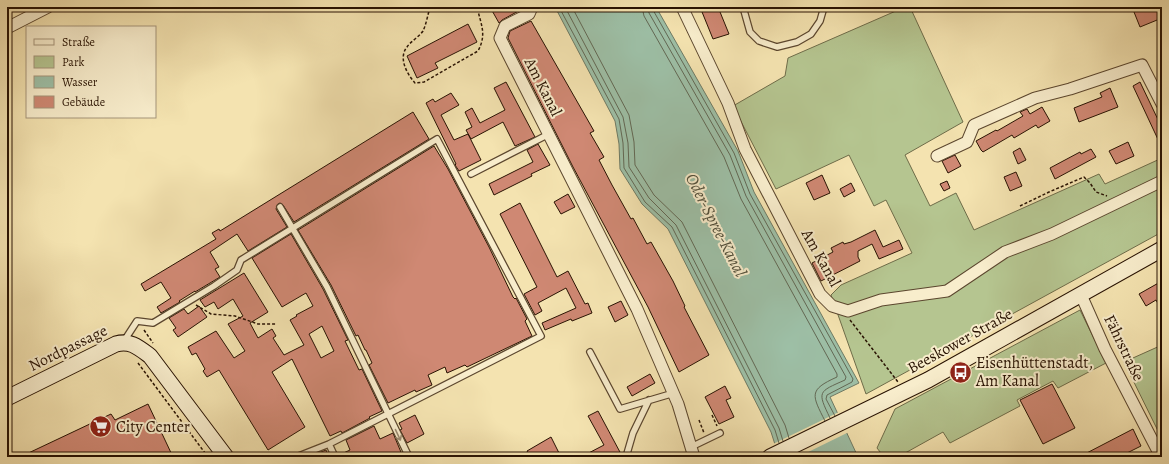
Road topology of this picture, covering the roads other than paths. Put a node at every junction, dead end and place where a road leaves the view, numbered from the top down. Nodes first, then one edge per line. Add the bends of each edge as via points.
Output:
1 (48, 7) edge
2 (532, 7) edge
3 (682, 7) edge
4 (743, 7) edge
5 (824, 7) edge
6 (7, 28) edge
7 (1162, 104) edge
8 (549, 134) junction
9 (937, 156) dead end
10 (471, 174) dead end
11 (1162, 181) edge
12 (280, 207) dead end
13 (293, 228) junction
14 (1162, 249) edge
15 (1081, 295) junction
16 (124, 342) junction
17 (590, 352) dead end
18 (674, 393) junction
19 (7, 398) edge
20 (649, 400) junction
21 (388, 413) junction
22 (720, 433) road end
23 (329, 444) junction
24 (693, 452) edge
25 (226, 457) edge
26 (296, 457) edge
27 (335, 457) edge
28 (409, 457) edge
29 (626, 457) edge
30 (770, 457) edge
31 (1161, 457) edge

1 - 6 street
2 - 8 street, Am Kanal via 529,14 505,26 500,38
3 - 11 street, Am Kanal via 728,104 745,149 820,294 832,306 848,311 881,300 947,291 1005,252 1052,234
4 - 5 lane via 750,32 759,41 777,47 796,42 811,34 820,21
7 - 9 street via 1142,65 1035,98 974,125 967,142
8 - 10 lane
8 - 18 street, Am Kanal via 638,309
12 - 13 lane
13 - 16 lane via 241,260 237,270 187,303 153,323 137,321
13 - 21 lane via 327,286
13 - 21 lane via 437,139 541,336
14 - 15 street, Beeskower Straße
15 - 30 street, Beeskower Straße via 928,380
15 - 31 street, Fährstraße via 1105,349
16 - 19 street, Nordpassage
16 - 25 street via 138,346 150,356
17 - 20 lane via 620,409
18 - 20 lane
18 - 24 street, Am Kanal
20 - 29 lane via 633,433
21 - 23 lane
21 -> 28 lane
22 - 24 lane via 707,439
23 - 26 lane
23 - 27 lane

